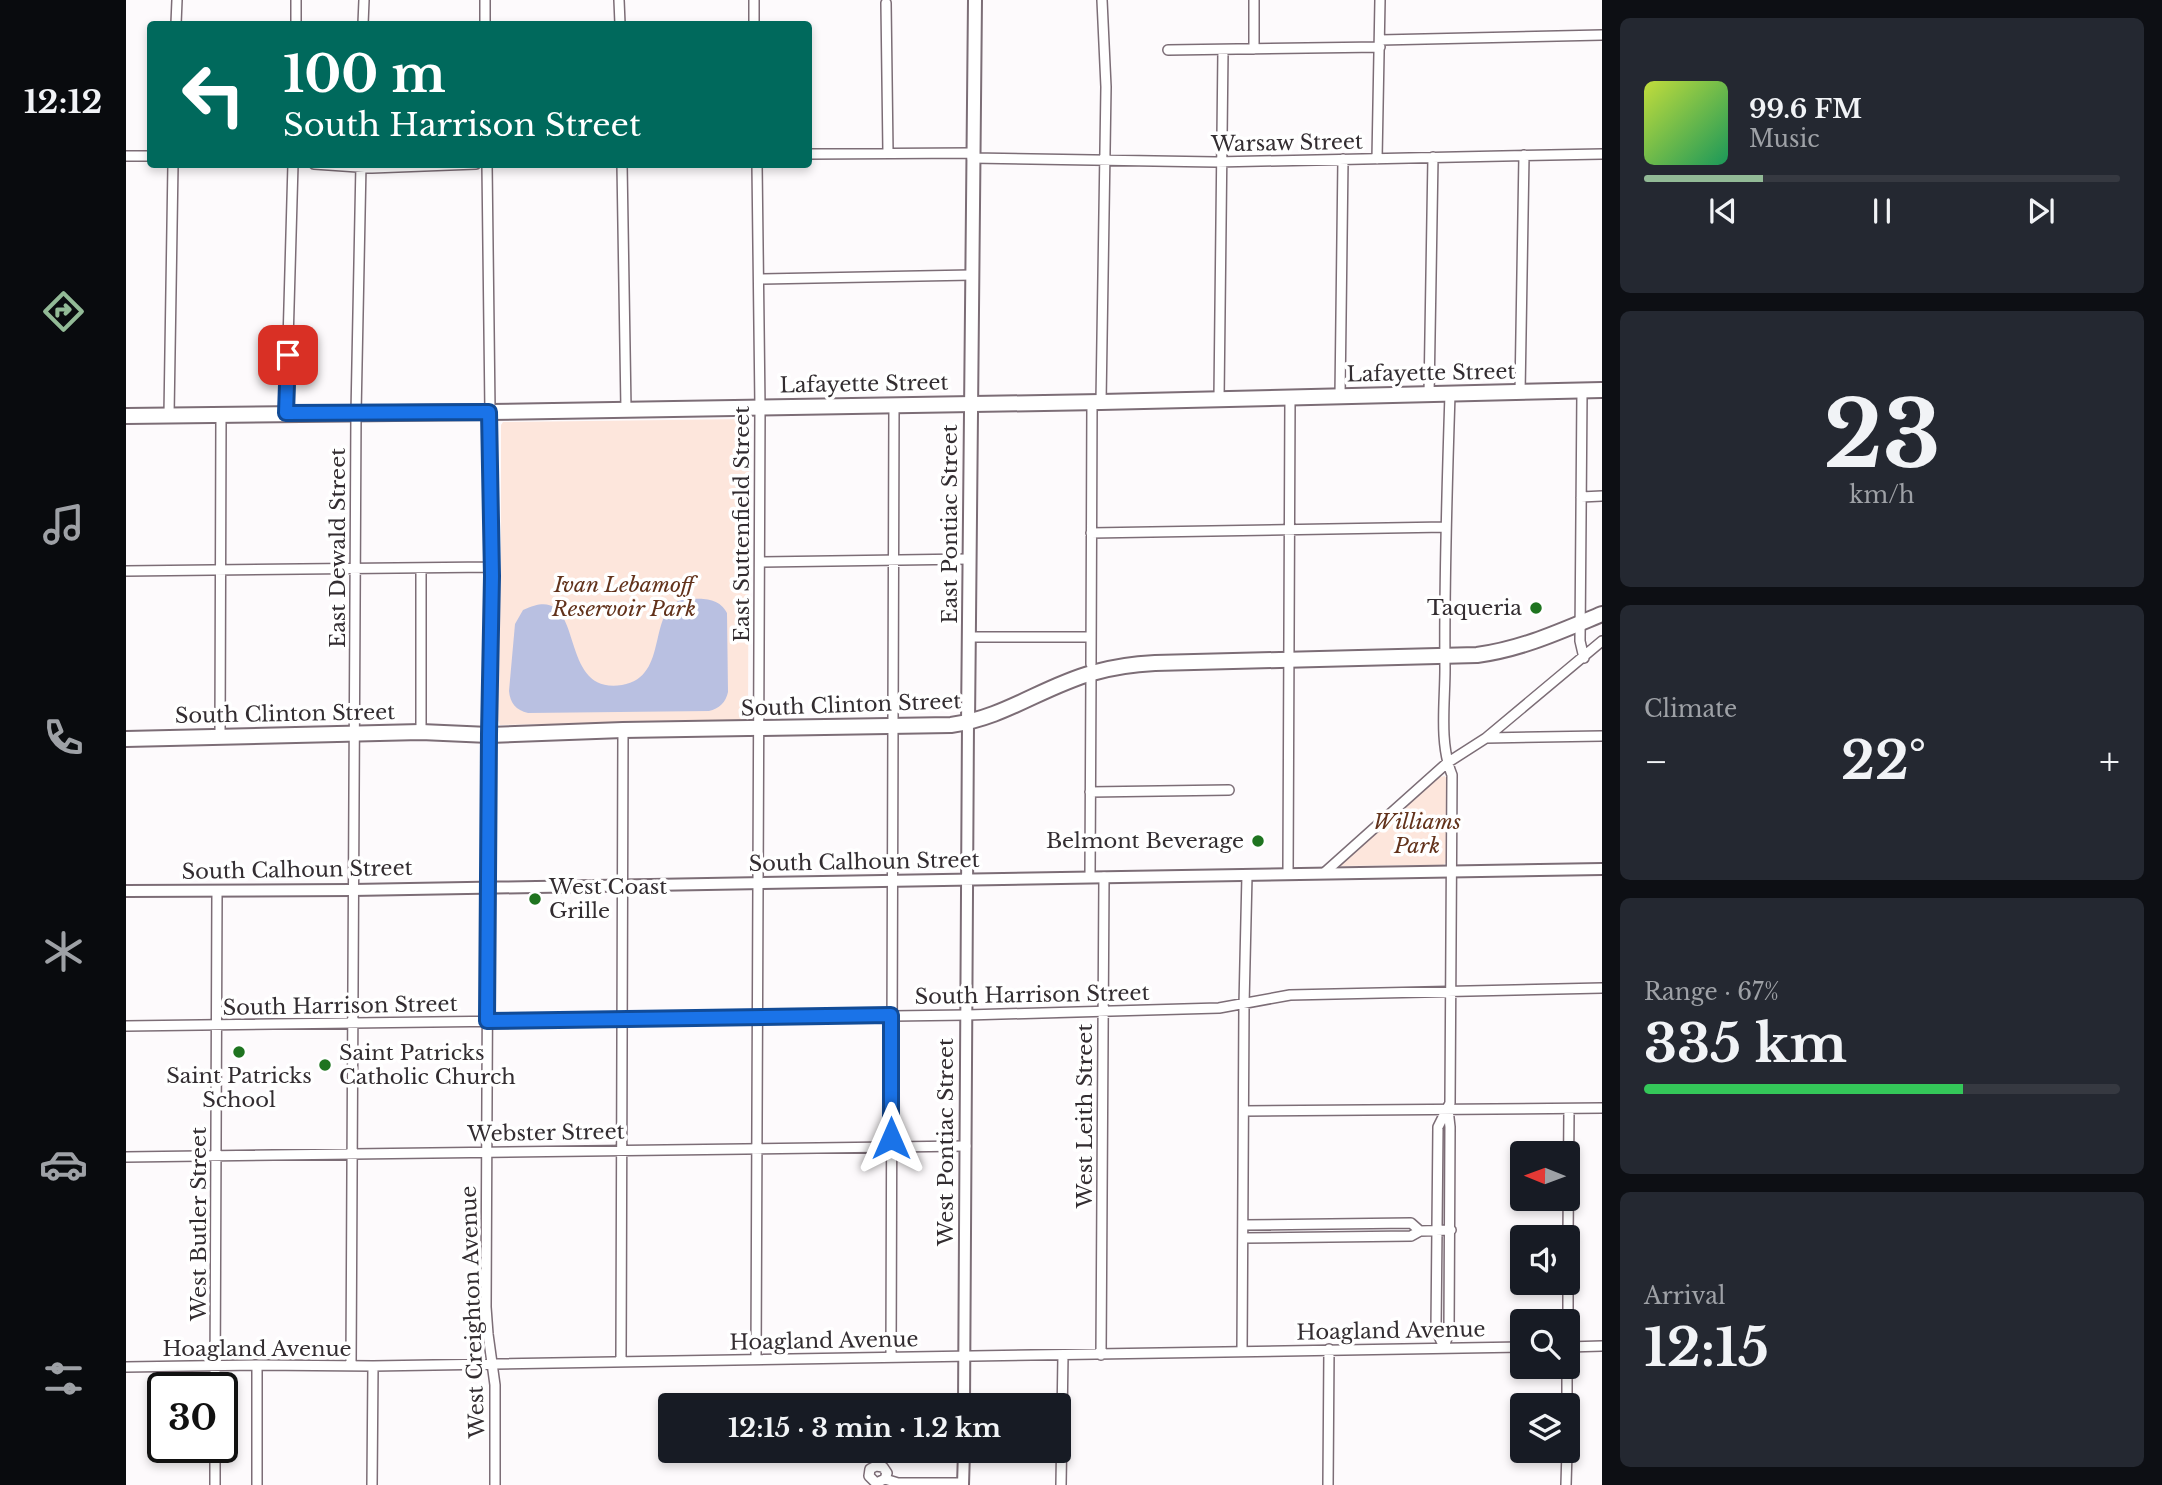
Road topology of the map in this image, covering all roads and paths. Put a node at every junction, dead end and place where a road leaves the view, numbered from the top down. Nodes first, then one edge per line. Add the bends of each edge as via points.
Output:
1 (177, 0) edge
2 (296, 0) edge
3 (364, 0) edge
4 (485, 0) edge
5 (620, 0) edge
6 (754, 0) edge
7 (975, 0) edge
8 (1102, 0) edge
9 (1254, 0) edge
10 (1380, 0) edge
11 (886, 3) dead end
12 (176, 21) edge
13 (296, 21) edge
14 (363, 21) edge
15 (485, 21) edge
16 (620, 21) edge
17 (754, 21) edge
18 (1602, 36) edge
19 (1380, 43) junction
20 (1254, 49) junction
21 (1168, 50) dead end
22 (1223, 50) junction
23 (888, 153) junction
24 (1602, 154) edge
25 (812, 155) edge
26 (972, 155) junction
27 (1524, 155) junction
28 (126, 156) edge
29 (147, 156) edge
30 (1433, 157) junction
31 (1343, 159) junction
32 (1377, 159) junction
33 (1105, 160) junction
34 (1222, 162) junction
35 (173, 168) edge
36 (293, 168) edge
37 (361, 168) edge
38 (487, 168) edge
39 (622, 168) edge
40 (757, 168) edge
41 (972, 275) junction
42 (759, 279) junction
43 (1602, 390) edge
44 (1582, 391) junction
45 (1520, 393) junction
46 (1450, 394) junction
47 (1429, 395) junction
48 (1340, 396) junction
49 (1290, 397) junction
50 (1219, 398) junction
51 (1096, 402) junction
52 (894, 404) junction
53 (970, 404) junction
54 (760, 407) junction
55 (626, 409) junction
56 (489, 412) junction
57 (286, 413) junction
58 (356, 414) junction
59 (169, 415) junction
60 (221, 415) junction
61 (126, 416) edge
62 (1602, 496) edge
63 (1581, 497) junction
64 (1446, 527) junction
65 (1290, 530) junction
66 (1091, 533) junction
67 (969, 559) junction
68 (892, 560) junction
69 (760, 562) junction
70 (492, 567) junction
71 (356, 568) junction
72 (421, 568) junction
73 (126, 570) edge
74 (220, 570) junction
75 (1602, 614) edge
76 (1580, 623) junction
77 (968, 637) junction
78 (1091, 637) junction
79 (1602, 641) edge
80 (1445, 657) junction
81 (1584, 658) junction
82 (1290, 660) junction
83 (1091, 668) junction
84 (968, 723) junction
85 (892, 727) junction
86 (758, 729) junction
87 (623, 730) junction
88 (421, 732) junction
89 (489, 734) junction
90 (354, 735) junction
91 (1602, 736) edge
92 (220, 737) junction
93 (126, 738) edge
94 (1486, 738) junction
95 (1447, 763) junction
96 (1229, 790) dead end
97 (1090, 792) junction
98 (1602, 869) edge
99 (1452, 871) junction
100 (1289, 873) junction
101 (1324, 873) junction
102 (1247, 874) junction
103 (1090, 877) junction
104 (1104, 877) junction
105 (891, 880) junction
106 (968, 880) junction
107 (758, 883) junction
108 (623, 884) junction
109 (488, 886) junction
110 (352, 890) junction
111 (126, 891) edge
112 (217, 892) junction
113 (1602, 988) edge
114 (1452, 990) junction
115 (1244, 1005) junction
116 (1103, 1011) junction
117 (891, 1015) junction
118 (967, 1015) junction
119 (756, 1017) junction
120 (622, 1020) junction
121 (487, 1021) junction
122 (351, 1023) junction
123 (218, 1025) junction
124 (126, 1026) edge
125 (1602, 1108) edge
126 (1448, 1109) junction
127 (1569, 1109) junction
128 (1244, 1111) junction
129 (891, 1146) junction
130 (966, 1146) junction
131 (757, 1148) junction
132 (622, 1149) junction
133 (486, 1151) junction
134 (351, 1154) junction
135 (126, 1157) edge
136 (217, 1157) junction
137 (1330, 1224) junction
138 (1350, 1224) junction
139 (1568, 1225) edge
140 (1244, 1226) junction
141 (1437, 1230) junction
142 (1451, 1230) junction
143 (1420, 1231) junction
144 (1330, 1237) junction
145 (1350, 1237) junction
146 (1243, 1238) junction
147 (1602, 1346) edge
148 (1444, 1347) junction
149 (1510, 1347) edge
150 (1580, 1347) edge
151 (1329, 1349) junction
152 (1242, 1351) junction
153 (1063, 1355) junction
154 (1101, 1355) junction
155 (891, 1357) junction
156 (964, 1357) junction
157 (756, 1359) junction
158 (621, 1360) junction
159 (491, 1363) junction
160 (257, 1365) junction
161 (215, 1366) junction
162 (351, 1366) junction
163 (373, 1366) junction
164 (126, 1367) edge
165 (215, 1372) edge
166 (964, 1393) edge
167 (215, 1463) edge
168 (964, 1463) edge
169 (1567, 1463) edge
170 (885, 1479) dead end
171 (963, 1484) edge
172 (215, 1485) edge
173 (257, 1485) edge
174 (372, 1485) edge
175 (495, 1485) edge
176 (1061, 1485) edge
177 (1328, 1485) edge
178 (1566, 1485) edge

1 - 12 street
2 - 13 street
3 - 14 street
4 - 15 street
5 - 16 street
6 - 17 street
7 - 26 main road, East Pontiac Street
8 - 33 street
9 - 20 street
10 - 19 street
11 - 23 street
18 - 19 street
19 - 20 street
19 - 32 street
20 - 22 street
21 - 22 street
22 - 34 street
23 - 25 street, Warsaw Street
23 - 26 street, Warsaw Street
24 - 27 street, Warsaw Street
26 - 33 street, Warsaw Street
26 - 41 main road, East Pontiac Street
27 - 30 street, Warsaw Street
27 - 45 street
28 - 29 street
30 - 32 street, Warsaw Street
30 - 47 street
31 - 32 street, Warsaw Street
31 - 34 street, Warsaw Street
31 - 48 street
33 - 34 street, Warsaw Street
33 - 51 street
34 - 50 street
35 - 59 street
36 - 57 street
37 - 58 street, East Dewald Street
38 - 56 street, West Creighton Avenue
39 - 55 street
40 - 42 street, East Suttenfield Street
41 - 42 street
41 - 53 main road, East Pontiac Street
42 - 54 street, East Suttenfield Street
43 - 44 highway, Lafayette Street
44 - 45 highway, Lafayette Street
44 - 63 street
45 - 46 highway, Lafayette Street
46 - 47 highway, Lafayette Street
46 - 64 street
47 - 48 highway, Lafayette Street
48 - 49 highway, Lafayette Street
49 - 50 highway, Lafayette Street
49 - 65 street
50 - 51 highway, Lafayette Street
51 - 53 highway, Lafayette Street
51 - 66 street
52 - 53 highway, Lafayette Street
52 - 54 highway, Lafayette Street
52 - 68 street
53 - 67 main road, East Pontiac Street
54 - 55 highway, Lafayette Street
54 - 69 street, East Suttenfield Street
55 - 56 highway, Lafayette Street
56 - 58 highway, Lafayette Street
56 - 70 street, West Creighton Avenue
57 - 58 highway, Lafayette Street
57 - 60 highway, Lafayette Street
58 - 71 street, East Dewald Street
59 - 60 highway, Lafayette Street
59 - 61 highway, Lafayette Street
60 - 74 street
62 - 63 street
63 - 76 street
64 - 65 street
64 - 80 street
65 - 66 street
65 - 82 street
66 - 78 street
67 - 68 street
67 - 77 main road, East Pontiac Street
68 - 69 street
68 - 85 street
69 - 86 street, East Suttenfield Street
70 - 72 street
70 - 89 street, West Creighton Avenue
71 - 72 street
71 - 74 street
71 - 90 street, East Dewald Street
72 - 88 street
73 - 74 street
74 - 92 street
75 - 76 highway, South Clinton Street
76 - 80 highway, South Clinton Street via 1516,648
76 - 81 street
77 - 78 street
77 - 84 main road, East Pontiac Street
78 - 83 street
79 - 81 street
80 - 82 highway, South Clinton Street
80 - 95 street
81 - 94 street
82 - 83 highway, South Clinton Street
82 - 100 street
83 - 84 highway, South Clinton Street via 1008,709
83 - 97 street
84 - 85 highway, South Clinton Street
84 - 106 street, East Pontiac Street
85 - 86 highway, South Clinton Street
85 - 105 street
86 - 87 highway, South Clinton Street
86 - 107 street, East Suttenfield Street
87 - 89 highway, South Clinton Street
87 - 108 street
88 - 89 highway, South Clinton Street
88 - 90 highway, South Clinton Street
89 - 109 street, West Creighton Avenue
90 - 92 highway, South Clinton Street
90 - 110 street, East Dewald Street
91 - 94 street
92 - 93 highway, South Clinton Street
94 - 95 street
95 - 99 street via 1452,775
95 - 101 street
96 - 97 street
97 - 103 street
98 - 99 street, South Calhoun Street
99 - 101 street, South Calhoun Street
99 - 114 street
100 - 101 street, South Calhoun Street
100 - 102 street, South Calhoun Street
102 - 104 street, South Calhoun Street
102 - 115 street
103 - 104 street, South Calhoun Street
103 - 106 street, South Calhoun Street
104 - 116 street, West Leith Street
105 - 106 street, South Calhoun Street
105 - 107 street, South Calhoun Street
105 - 117 street
106 - 118 street, West Pontiac Street
107 - 108 street, South Calhoun Street
107 - 119 street, East Suttenfield Street
108 - 109 street, South Calhoun Street
108 - 120 street
109 - 110 street, South Calhoun Street
109 - 121 street, West Creighton Avenue
110 - 112 street, South Calhoun Street
110 - 122 street, East Dewald Street
111 - 112 street, South Calhoun Street
112 - 123 street, West Butler Street
113 - 114 street, South Harrison Street
114 - 115 street, South Harrison Street via 1290,995
114 - 126 street
115 - 116 street, South Harrison Street
115 - 128 street
116 - 118 street, South Harrison Street
116 - 154 street, West Leith Street
117 - 118 street, South Harrison Street
117 - 119 street, South Harrison Street
117 - 129 street
118 - 130 street, West Pontiac Street
119 - 120 street, South Harrison Street
119 - 131 street, East Suttenfield Street
120 - 121 street, South Harrison Street
120 - 132 street
121 - 122 street, South Harrison Street
121 - 133 street, West Creighton Avenue
122 - 123 street, South Harrison Street
122 - 134 street, East Dewald Street
123 - 124 street, South Harrison Street
123 - 136 street, West Butler Street
125 - 127 street
126 - 127 street
126 - 128 street
126 - 141 street via 1438,1127
126 - 142 street
127 - 139 street
128 - 140 street
129 - 130 street, Webster Street
129 - 131 street, Webster Street
129 - 155 street
130 - 156 street, West Pontiac Street
131 - 132 street, Webster Street
131 - 157 street, East Suttenfield Street
132 - 133 street, Webster Street
132 - 158 street
133 - 134 street, Webster Street
133 - 159 street, West Creighton Avenue via 486,1307
134 - 136 street, Webster Street
134 - 162 street, East Dewald Street
135 - 136 street, Webster Street
136 - 161 street, West Butler Street
137 - 138 street
137 - 140 street
137 - 144 street
138 - 143 street via 1411,1223
138 - 145 street
140 - 146 street
141 - 142 street
141 - 143 street
141 - 148 street via 1436,1330
142 - 148 street via 1449,1332
143 - 145 street via 1411,1236
144 - 145 street
144 - 146 street
146 - 152 street
147 - 150 street
148 - 149 street, Hoagland Avenue
148 - 151 street, Hoagland Avenue
151 - 152 street, Hoagland Avenue
151 - 177 street
152 - 154 street, Hoagland Avenue
153 - 154 street, Hoagland Avenue
153 - 156 street, Hoagland Avenue
153 - 176 street
155 - 156 street, Hoagland Avenue
155 - 157 street, Hoagland Avenue
156 - 166 street, West Pontiac Street
157 - 158 street, Hoagland Avenue
158 - 159 street, Hoagland Avenue
159 - 163 street, Hoagland Avenue
159 - 175 street, West Creighton Avenue
160 - 161 street, Hoagland Avenue
160 - 162 street, Hoagland Avenue
160 - 173 street
161 - 164 street, Hoagland Avenue
161 - 165 street, West Butler Street
162 - 163 street, Hoagland Avenue
163 - 174 street
167 - 172 street
168 - 171 street
169 - 178 street
170 - 171 street

